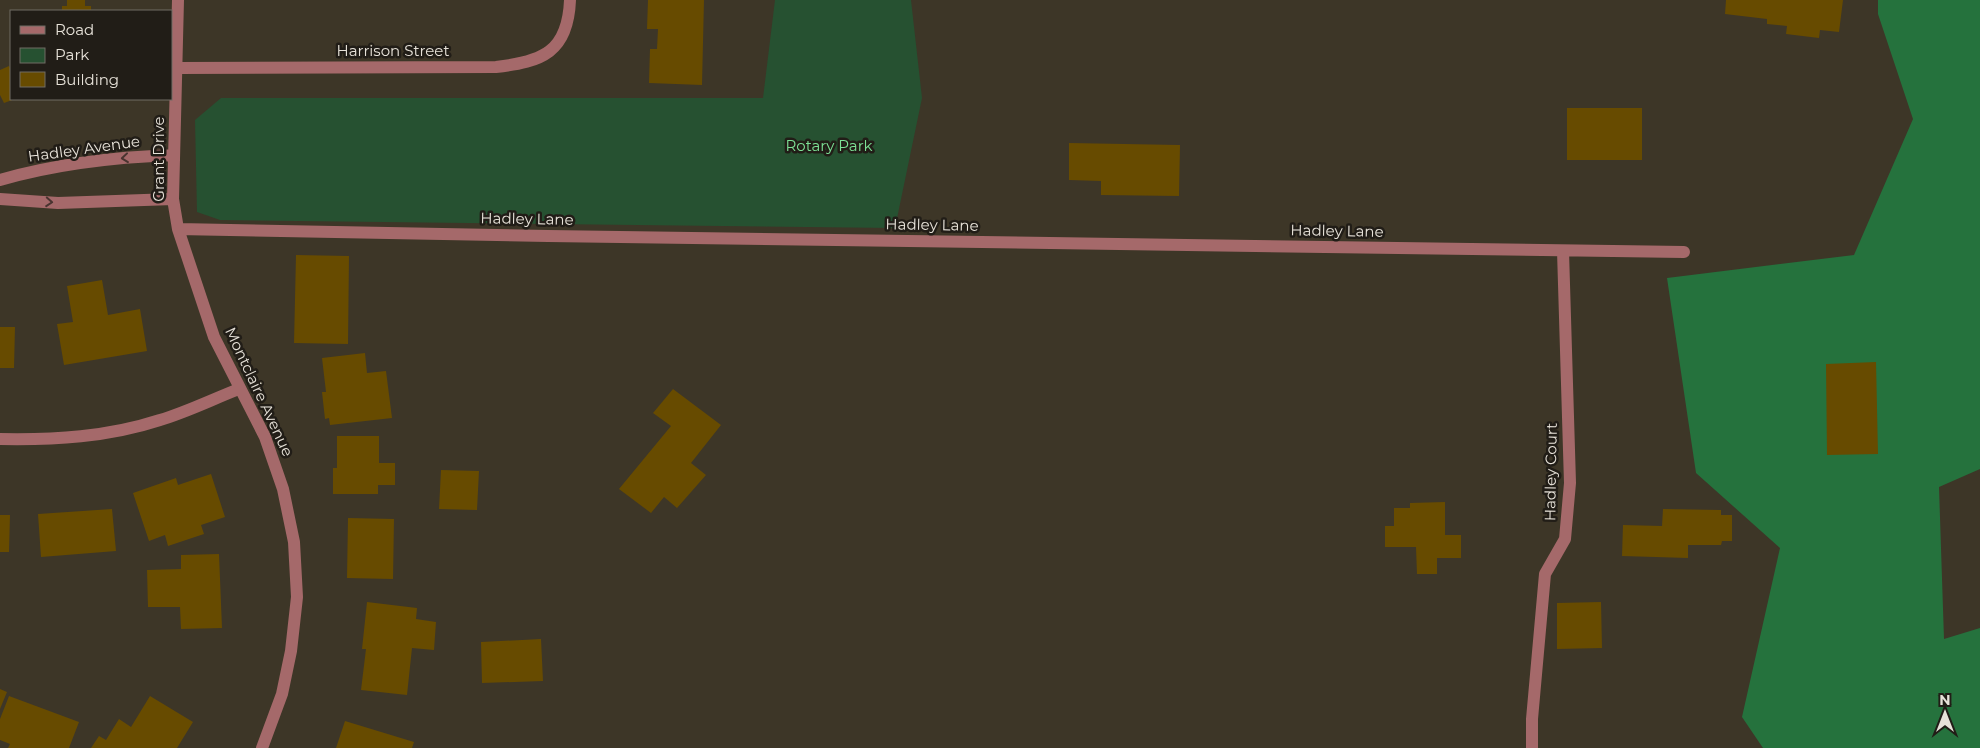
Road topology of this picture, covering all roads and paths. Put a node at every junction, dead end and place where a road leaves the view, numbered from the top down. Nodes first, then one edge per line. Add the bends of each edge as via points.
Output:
1 (178, 0) edge
2 (570, 0) edge
3 (177, 68) junction
4 (174, 156) junction
5 (0, 180) edge
6 (0, 199) edge
7 (173, 199) junction
8 (178, 229) junction
9 (1564, 251) junction
10 (1684, 252) dead end
11 (239, 389) junction
12 (0, 440) edge
13 (262, 748) edge
14 (1532, 748) edge

1 - 3 street, Grant Drive
2 - 3 street, Harrison Street via 566,31 556,45 524,64 496,67
3 - 4 street, Grant Drive
4 -> 5 street, Hadley Avenue via 106,160
4 - 7 street, Grant Drive
6 -> 7 street via 58,203
7 - 8 street, Grant Drive
8 - 9 street, Hadley Lane
8 - 11 street, Montclaire Avenue via 214,337
9 - 10 street, Hadley Lane
9 - 14 street, Hadley Court via 1570,483 1565,539 1545,574
11 - 12 street via 160,420 107,434 53,440
11 - 13 street, Montclaire Avenue via 265,437 283,489 294,542 297,597 291,651 282,694

